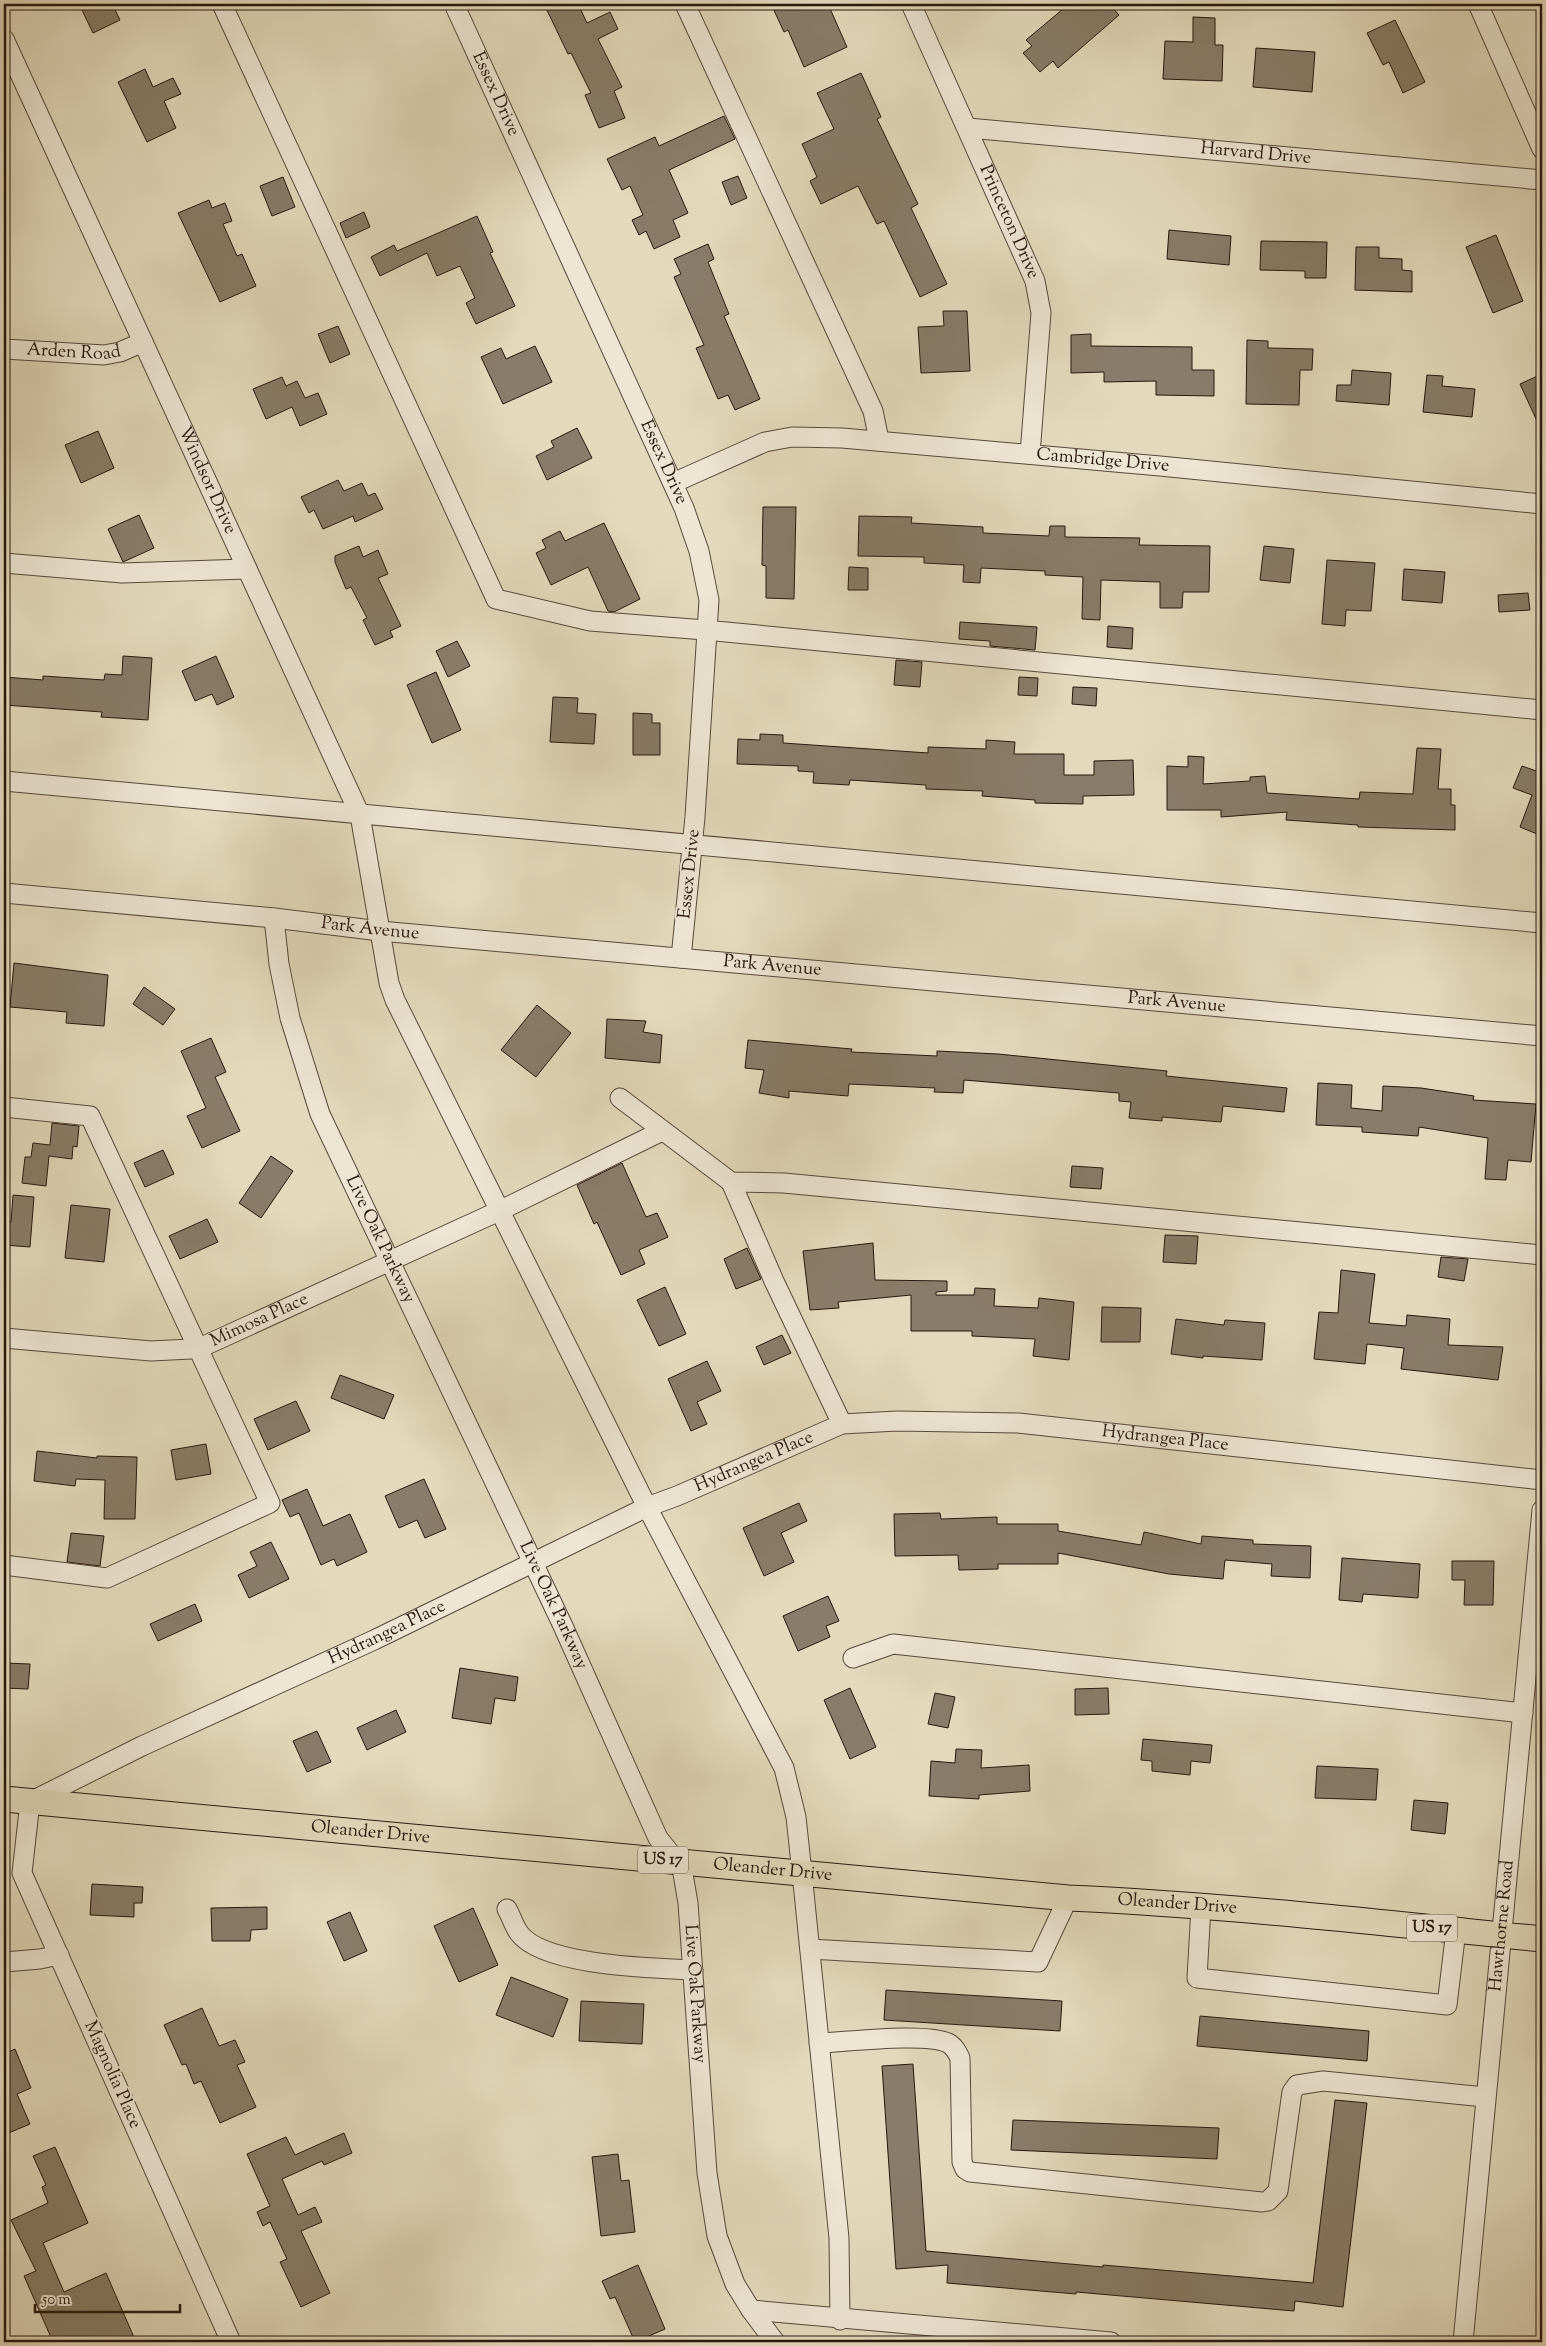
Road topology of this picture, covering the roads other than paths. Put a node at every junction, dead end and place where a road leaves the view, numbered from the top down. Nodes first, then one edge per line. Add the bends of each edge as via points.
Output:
1 (222, 4) edge
2 (454, 4) edge
3 (685, 4) edge
4 (911, 4) edge
5 (1478, 4) edge
6 (4, 39) edge
7 (968, 128) junction
8 (1542, 149) edge
9 (1542, 180) edge
10 (143, 342) junction
11 (4, 349) edge
12 (879, 440) junction
13 (1030, 454) junction
14 (673, 482) junction
15 (1542, 504) edge
16 (4, 562) edge
17 (247, 569) junction
18 (705, 630) junction
19 (1542, 710) edge
20 (4, 781) edge
21 (360, 815) junction
22 (693, 846) junction
23 (4, 893) edge
24 (274, 918) junction
25 (1542, 923) edge
26 (380, 932) junction
27 (681, 958) junction
28 (1542, 1036) edge
29 (620, 1098) dead end
30 (4, 1107) edge
31 (662, 1131) junction
32 (731, 1182) junction
33 (499, 1211) junction
34 (1542, 1255) edge
35 (389, 1262) junction
36 (4, 1338) edge
37 (200, 1347) junction
38 (842, 1424) junction
39 (1542, 1480) edge
40 (647, 1507) junction
41 (1542, 1510) edge
42 (532, 1564) junction
43 (4, 1566) edge
44 (853, 1658) dead end
45 (1522, 1713) junction
46 (4, 1799) edge
47 (30, 1802) junction
48 (677, 1861) junction
49 (802, 1873) junction
50 (1068, 1898) junction
51 (1202, 1906) junction
52 (507, 1909) dead end
53 (1456, 1930) junction
54 (1501, 1935) junction
55 (1542, 1939) edge
56 (810, 1950) junction
57 (59, 1955) junction
58 (4, 1962) edge
59 (693, 1970) junction
60 (819, 2043) junction
61 (1485, 2097) junction
62 (751, 2310) junction
63 (840, 2320) junction
64 (231, 2342) edge
65 (775, 2342) edge
66 (1111, 2342) edge
67 (1463, 2342) edge

1 - 18 street via 496,599 590,621
2 - 14 street, Essex Drive
3 - 12 street via 873,411
4 - 7 street, Princeton Drive
5 - 8 street
6 - 10 street, Windsor Drive
7 - 9 street, Harvard Drive
7 - 13 street, Princeton Drive via 1035,281 1039,299 1039,354
10 - 11 street, Arden Road via 104,355
10 - 17 street, Windsor Drive
12 - 13 street, Cambridge Drive
12 - 14 street, Cambridge Drive via 778,439 748,448
13 - 15 street, Cambridge Drive
14 - 18 street, Essex Drive via 706,578 709,600
16 - 17 street via 122,573
17 - 21 street, Windsor Drive
18 - 19 street
18 - 22 street, Essex Drive
20 - 21 street
21 - 22 street
21 - 26 street, Windsor Drive
22 - 25 street
22 - 27 street, Essex Drive
23 - 24 street, Park Avenue
24 - 26 street, Park Avenue
24 - 35 street, Live Oak Parkway via 278,964 290,1018 320,1114
26 - 27 street, Park Avenue
26 - 33 street via 395,1000
27 - 28 street, Park Avenue
29 - 31 street
30 - 37 street via 90,1116
31 - 32 street
31 - 33 street, Mimosa Place
32 - 34 street via 794,1184
32 - 38 street
33 - 35 street, Mimosa Place
33 - 40 street
35 - 37 street, Mimosa Place
35 - 42 street, Live Oak Parkway
36 - 37 street, Mimosa Place via 151,1351
37 - 43 street via 270,1503 107,1578
38 - 39 street, Hydrangea Place via 897,1421 1018,1423
38 - 40 street, Hydrangea Place
40 - 42 street, Hydrangea Place
40 - 49 street via 784,1768 796,1817
41 - 45 street, Hawthorne Road
42 - 47 street, Hydrangea Place via 142,1746
42 - 48 street, Live Oak Parkway via 658,1838
44 - 45 street via 893,1644
45 - 54 street, Hawthorne Road
46 - 47 main road, Oleander Drive / US 17
47 - 48 main road, Oleander Drive / US 17
47 - 57 street, Magnolia Place via 22,1874
48 - 49 main road, Oleander Drive / US 17
48 - 59 street, Live Oak Parkway via 682,1868 688,1903
49 - 50 main road, Oleander Drive / US 17
49 - 56 street
50 - 51 main road, Oleander Drive / US 17
50 - 56 street via 1038,1962
51 - 53 main road, Oleander Drive / US 17
51 - 53 street via 1197,1978 1447,2004
52 - 59 street via 520,1934 546,1952 599,1963
53 - 54 main road, Oleander Drive / US 17
54 - 55 main road, Oleander Drive / US 17
54 - 61 street, Hawthorne Road
56 - 60 street
57 - 58 street
57 - 64 street, Magnolia Place
59 - 62 street, Live Oak Parkway via 707,2173 717,2236 735,2284
60 - 61 street via 907,2038 951,2044 960,2058 962,2162 970,2172 1262,2202 1268,2201 1278,2191 1292,2092 1297,2085 1323,2082
60 - 63 street via 839,2238
61 - 67 street, Hawthorne Road
62 - 63 street
62 - 65 street, Live Oak Parkway
63 - 66 street

